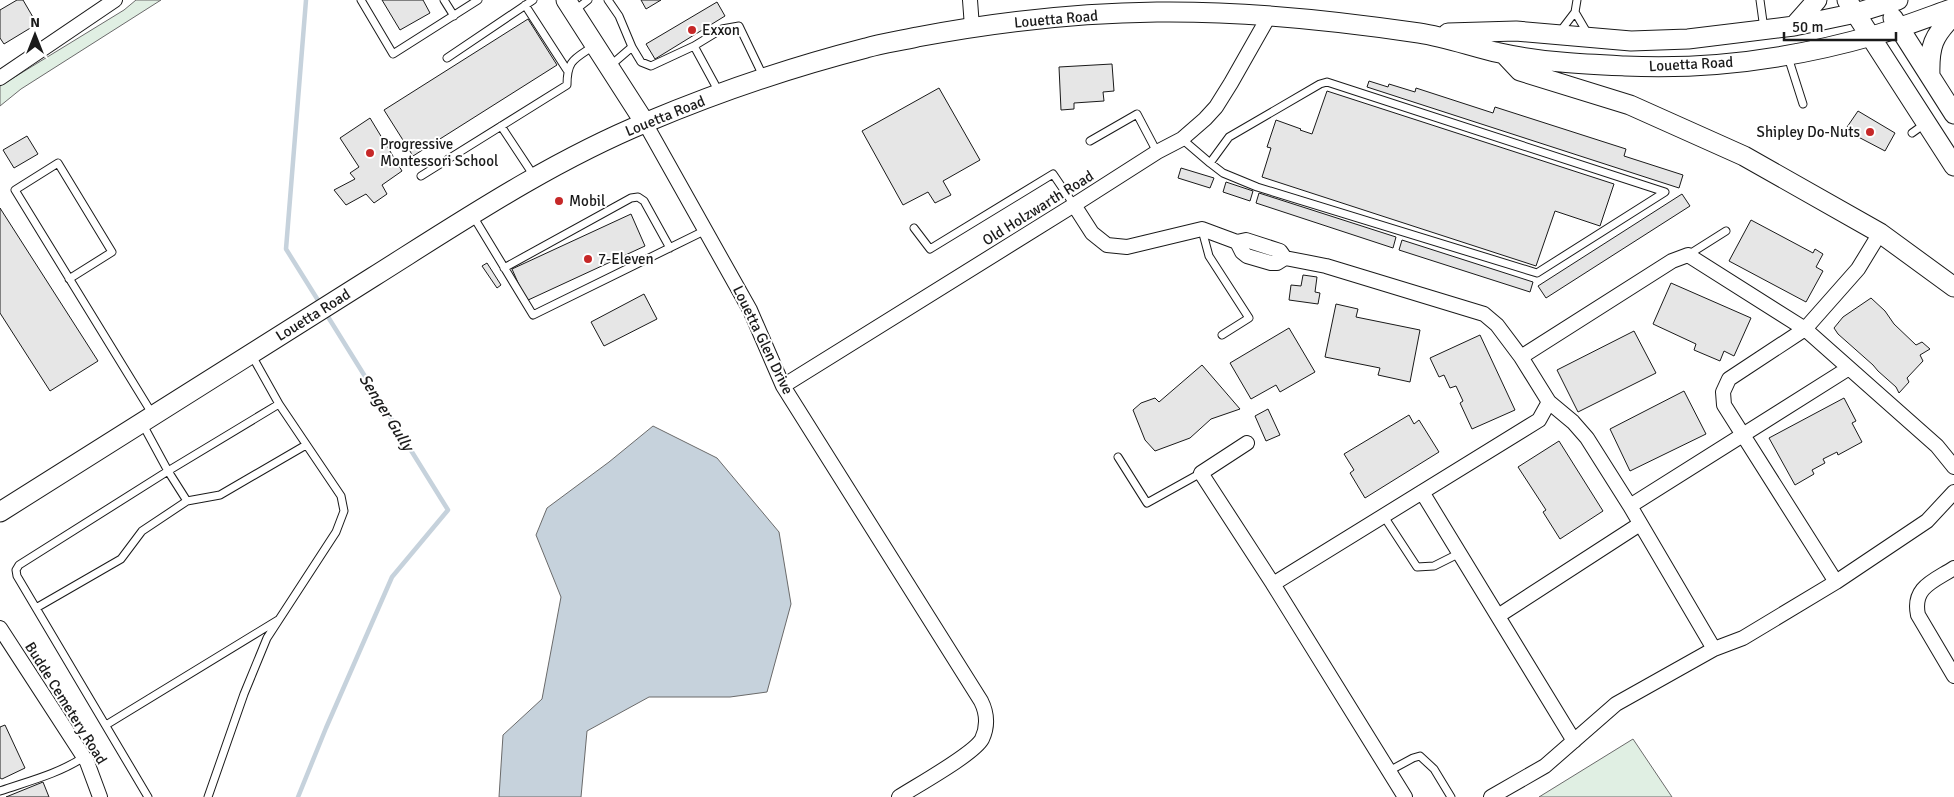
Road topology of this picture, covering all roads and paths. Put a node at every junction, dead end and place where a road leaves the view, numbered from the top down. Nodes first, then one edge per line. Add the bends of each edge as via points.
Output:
1 (115, 0) edge
2 (361, 0) edge
3 (444, 0) edge
4 (478, 0) edge
5 (534, 0) edge
6 (608, 0) edge
7 (970, 0) edge
8 (1577, 0) edge
9 (1760, 0) edge
10 (1817, 0) edge
11 (1888, 2) edge
12 (576, 4) edge
13 (526, 5) junction
14 (1852, 6) edge
15 (1954, 8) edge
16 (1575, 12) junction
17 (1954, 15) edge
18 (454, 16) junction
19 (1269, 16) junction
20 (1794, 26) junction
21 (972, 27) junction
22 (1899, 28) junction
23 (1764, 31) junction
24 (1424, 34) junction
25 (1557, 36) junction
26 (1872, 36) junction
27 (1591, 39) junction
28 (595, 44) junction
29 (694, 46) junction
30 (632, 47) junction
31 (1504, 54) junction
32 (1787, 54) junction
33 (447, 58) dead end
34 (609, 67) junction
35 (567, 70) junction
36 (1930, 76) junction
37 (0, 78) edge
38 (764, 78) junction
39 (720, 94) junction
40 (1803, 104) dead end
41 (1954, 114) edge
42 (645, 122) junction
43 (502, 126) junction
44 (1182, 139) junction
45 (1090, 141) dead end
46 (1157, 152) junction
47 (1210, 164) junction
48 (1954, 166) edge
49 (421, 176) dead end
50 (535, 178) junction
51 (1074, 206) junction
52 (472, 215) junction
53 (914, 228) dead end
54 (1202, 229) junction
55 (706, 230) junction
56 (1726, 231) dead end
57 (1880, 233) junction
58 (670, 248) junction
59 (1688, 255) junction
60 (504, 268) junction
61 (69, 279) junction
62 (1954, 287) edge
63 (1805, 329) junction
64 (1222, 335) dead end
65 (251, 354) junction
66 (1520, 357) junction
67 (1849, 368) junction
68 (783, 386) junction
69 (1549, 402) junction
70 (279, 404) junction
71 (148, 419) junction
72 (1742, 435) junction
73 (1247, 443) dead end
74 (306, 445) junction
75 (1118, 457) dead end
76 (1954, 467) edge
77 (168, 471) junction
78 (1201, 474) junction
79 (1422, 492) junction
80 (1954, 492) edge
81 (187, 501) junction
82 (1630, 506) junction
83 (0, 512) edge
84 (1383, 516) junction
85 (1640, 524) junction
86 (1460, 553) junction
87 (1954, 568) edge
88 (1836, 582) junction
89 (1273, 584) junction
90 (36, 608) junction
91 (1498, 616) junction
92 (280, 618) junction
93 (0, 628) edge
94 (1714, 649) junction
95 (1954, 676) edge
96 (106, 725) junction
97 (1574, 740) junction
98 (84, 757) junction
99 (1389, 771) junction
100 (0, 790) edge
101 (100, 797) edge
102 (148, 797) edge
103 (208, 797) edge
104 (899, 797) edge
105 (1405, 797) edge
106 (1451, 797) edge
107 (1491, 797) edge

1 - 37 street
2 - 18 lane via 393,54
3 - 18 lane
4 - 18 lane
5 - 13 lane
6 - 30 lane via 619,16
7 - 21 street
8 - 16 lane
9 - 23 lane
10 - 20 main road
11 - 14 main road, Louetta Road
11 - 22 main road
12 - 28 main road, Louetta Glen Drive
13 - 33 lane
13 - 35 lane
14 - 20 main road, Louetta Road
14 - 26 main road
15 - 22 main road, Louetta Road
16 - 25 lane
16 - 27 lane
17 - 36 main road via 1932,41
19 - 21 main road, Louetta Road via 1236,11 1151,12
19 - 24 main road, Louetta Road
19 - 44 street, Old Holzwarth Road via 1216,107
20 - 23 main road, Louetta Road
21 - 38 main road, Louetta Road via 869,47
22 - 26 main road, Louetta Road
22 - 36 main road
23 - 27 main road, Louetta Road via 1688,39
24 - 25 main road, Louetta Road via 1516,31
24 - 31 main road, Louetta Road
25 - 27 main road, Louetta Road
26 - 32 main road, Louetta Road
26 - 48 main road via 1919,128
28 - 34 main road, Louetta Glen Drive
28 - 35 lane via 573,61
29 - 30 lane via 651,66 641,62
29 - 38 lane via 722,29 738,26
29 - 39 lane
30 - 34 lane
31 - 32 main road, Louetta Road via 1630,66 1727,64
31 - 57 main road via 1520,71 1630,105 1744,156
32 - 40 lane
34 - 42 main road, Louetta Glen Drive
35 - 43 lane via 567,85
36 - 41 main road
38 - 39 main road, Louetta Road
39 - 42 main road, Louetta Road
42 - 50 main road, Louetta Road
42 - 55 street, Louetta Glen Drive
43 - 49 lane
43 - 50 lane
44 - 46 street, Old Holzwarth Road
44 - 47 lane
45 - 46 lane via 1137,114
46 - 51 street, Old Holzwarth Road
47 - 47 lane via 1229,137 1327,82 1665,192 1537,274 1257,187
50 - 52 main road, Louetta Road
51 - 53 lane via 1053,174 930,249
51 - 54 street via 1092,234 1107,245 1127,247
51 - 68 street, Old Holzwarth Road
52 - 60 lane
52 - 65 main road, Louetta Road
54 - 64 lane via 1209,256 1249,318
54 - 66 street via 1237,242 1246,240 1280,251 1284,258 1326,266 1484,314 1497,325
55 - 58 lane
55 - 68 street, Louetta Glen Drive via 750,310
56 - 59 lane
57 - 62 main road
57 - 63 street via 1858,269
58 - 60 lane via 533,315
58 - 60 lane via 644,201 631,198
59 - 63 street
59 - 66 street via 1672,261
61 - 61 lane via 15,190 58,163 112,252
61 - 71 lane
63 - 67 street
63 - 72 street via 1730,379 1723,392 1724,406
65 - 70 lane
65 - 71 main road, Louetta Road
66 - 69 street
67 - 72 street
67 - 76 street via 1936,446
68 - 104 street, Louetta Glen Drive via 981,701 986,716 982,739 971,751
69 - 79 street via 1539,420
69 - 82 street via 1587,438
70 - 74 lane
70 - 77 lane
71 - 77 lane
71 - 83 main road, Louetta Road
72 - 82 street
72 - 88 street
73 - 78 street
74 - 81 lane via 220,495
74 - 92 lane via 341,496 344,511 336,532
75 - 78 lane via 1148,503
77 - 81 lane
77 - 90 lane via 18,565 17,576
78 - 89 street
79 - 84 street
79 - 86 street
80 - 88 street via 1928,521
81 - 90 lane via 142,531 121,559
82 - 85 street
84 - 86 lane via 1417,567 1434,566
84 - 89 street
85 - 91 street
85 - 94 street
86 - 91 street
87 - 95 street via 1924,587 1916,604 1918,615
88 - 94 street via 1743,638
89 - 99 street
90 - 96 lane
91 - 97 street
92 - 96 lane
92 - 103 lane via 267,638 244,694
93 - 98 street, Budde Cemetery Road
94 - 97 street via 1616,704
96 - 102 lane
97 - 107 street via 1545,766
98 - 100 lane via 52,774
98 - 101 street, Budde Cemetery Road
99 - 105 street
99 - 106 lane via 1420,756 1434,769

